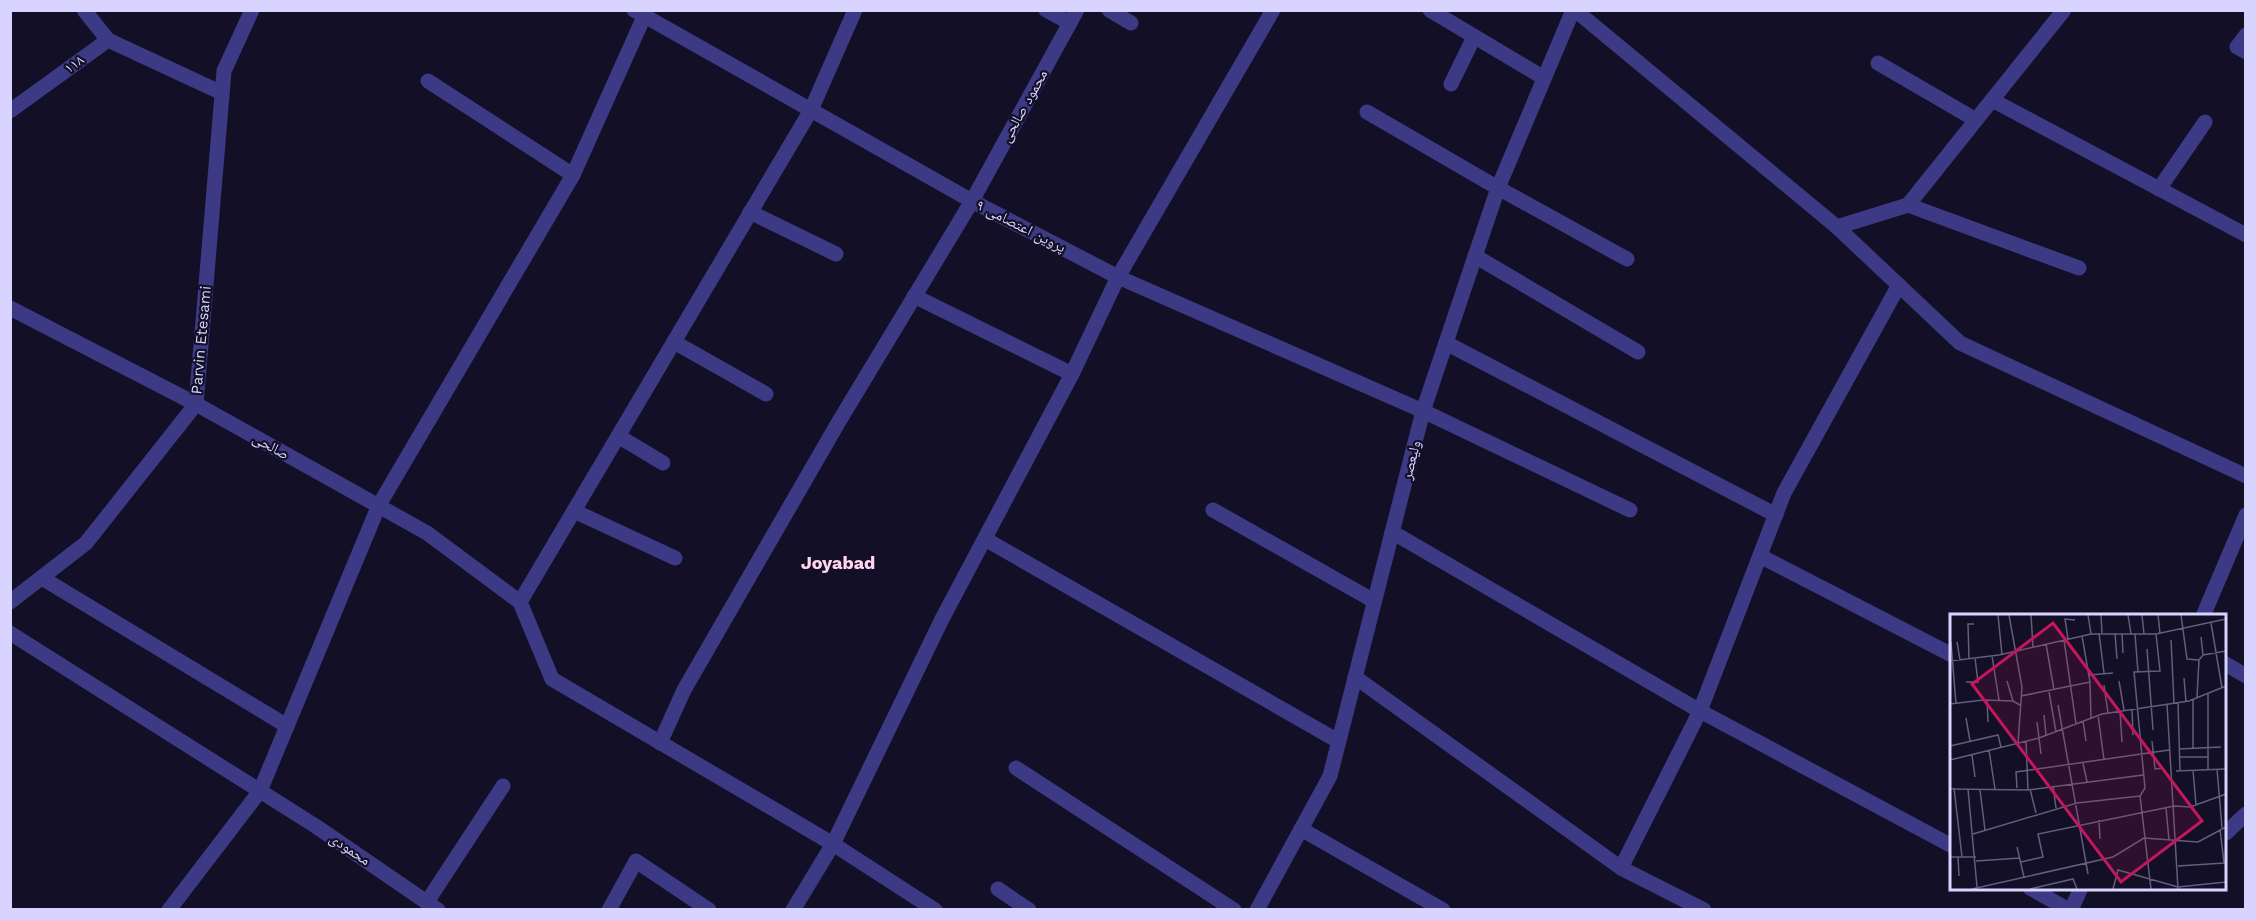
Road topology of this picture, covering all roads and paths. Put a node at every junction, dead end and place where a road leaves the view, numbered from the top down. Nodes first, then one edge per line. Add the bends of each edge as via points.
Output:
1 (84, 10) edge
2 (252, 10) edge
3 (855, 10) edge
4 (1046, 10) edge
5 (1109, 10) edge
6 (1273, 10) edge
7 (1430, 10) edge
8 (1574, 10) edge
9 (642, 12) edge
10 (2056, 13) edge
11 (1073, 17) edge
12 (1131, 23) dead end
13 (2246, 35) edge
14 (1474, 37) junction
15 (108, 39) junction
16 (2246, 52) edge
17 (1878, 63) dead end
18 (1544, 78) junction
19 (428, 81) dead end
20 (1451, 84) dead end
21 (222, 93) junction
22 (1992, 100) junction
23 (811, 110) junction
24 (10, 111) edge
25 (1367, 112) dead end
26 (1976, 120) junction
27 (2205, 122) dead end
28 (573, 175) junction
29 (1498, 188) junction
30 (2159, 189) junction
31 (972, 201) junction
32 (1908, 205) junction
33 (750, 212) junction
34 (1837, 227) junction
35 (2246, 235) edge
36 (836, 254) dead end
37 (1475, 256) junction
38 (1627, 259) dead end
39 (2079, 268) dead end
40 (1118, 277) junction
41 (1899, 285) junction
42 (914, 296) junction
43 (10, 308) edge
44 (674, 342) junction
45 (1446, 343) junction
46 (1638, 352) dead end
47 (1072, 374) junction
48 (766, 394) dead end
49 (196, 404) junction
50 (1423, 411) junction
51 (618, 436) junction
52 (663, 463) dead end
53 (2246, 476) edge
54 (379, 505) junction
55 (1213, 510) dead end
56 (1630, 510) dead end
57 (574, 511) junction
58 (1776, 515) junction
59 (2246, 515) edge
60 (1392, 532) junction
61 (985, 539) junction
62 (1760, 556) junction
63 (675, 558) dead end
64 (42, 578) junction
65 (10, 602) edge
66 (520, 602) junction
67 (1374, 602) junction
68 (2203, 614) edge
69 (10, 633) edge
70 (1950, 654) edge
71 (2226, 664) edge
72 (2246, 676) edge
73 (1355, 677) junction
74 (1700, 711) junction
75 (287, 726) junction
76 (1338, 741) junction
77 (660, 743) junction
78 (1016, 768) dead end
79 (503, 786) dead end
80 (260, 791) junction
81 (2246, 814) edge
82 (1301, 829) junction
83 (2226, 833) dead end
84 (833, 844) junction
85 (1950, 845) edge
86 (1621, 868) junction
87 (998, 889) dead end
88 (2034, 890) edge
89 (2080, 890) edge
90 (1678, 904) edge
91 (432, 906) edge
92 (169, 909) edge
93 (609, 909) edge
94 (709, 909) edge
95 (793, 909) edge
96 (935, 909) edge
97 (1029, 909) edge
98 (1234, 909) edge
99 (1257, 909) edge
100 (1443, 909) edge
101 (1704, 909) edge
102 (2070, 909) edge

1 - 15 street
2 - 21 street, Parvin Etesami via 224,71
3 - 23 street
4 - 11 street
5 - 12 street
6 - 40 street
7 - 14 street
8 - 18 street, ولیعصر
8 - 34 street
9 - 23 street, پروین اعتصامی ۹
9 - 28 street
10 - 22 street
11 - 31 street, محمود صالحی
13 - 16 street via 2236,46
14 - 18 street
14 - 20 street
15 - 21 street
15 - 24 street, ۱۱۸
17 - 26 street
18 - 29 street, ولیعصر
19 - 28 street
21 - 49 street, Parvin Etesami
22 - 26 street
22 - 30 street
23 - 31 street, پروین اعتصامی ۹
23 - 33 street
25 - 29 street
26 - 32 street
27 - 30 street
28 - 54 street
29 - 37 street, ولیعصر
29 - 38 street
30 - 35 street
31 - 40 street, پروین اعتصامی ۹
31 - 42 street, محمود صالحی
32 - 34 street
32 - 39 street
33 - 36 street
33 - 44 street
34 - 41 street
37 - 45 street, ولیعصر
37 - 46 street
40 - 47 street
40 - 50 street, پروین اعتصامی ۹
41 - 53 street via 1960,343
41 - 58 street via 1784,493
42 - 47 street
42 - 77 street, محمود صالحی via 690,680
43 - 49 street, صالحی
44 - 48 street
44 - 51 street
45 - 50 street, ولیعصر
45 - 58 street
47 - 61 street
49 - 54 street, صالحی
49 - 64 street, Parvin Etesami via 86,543
50 - 56 street, پروین اعتصامی ۹
50 - 60 street, ولیعصر
51 - 52 street
51 - 57 street
54 - 66 street, صالحی via 428,532
54 - 75 street
55 - 67 street
57 - 63 street
57 - 66 street
58 - 62 street
59 - 68 street
60 - 67 street, ولیعصر
60 - 74 street
61 - 76 street
61 - 84 street
62 - 70 street
62 - 74 street
64 - 65 street, Parvin Etesami
64 - 75 street
66 - 77 street via 552,679
67 - 73 street, ولیعصر
69 - 80 street, محمودی
71 - 72 street
73 - 76 street, ولیعصر
73 - 86 street
74 - 85 street
74 - 86 street
75 - 80 street
76 - 82 street, ولیعصر via 1330,776
77 - 84 street
78 - 98 street
79 - 91 street
80 - 91 street, محمودی
80 - 92 street
81 - 83 street
82 - 99 street, ولیعصر
82 - 100 street
84 - 95 street
84 - 96 street
86 - 90 street
87 - 97 street
88 - 102 street
89 - 102 street
90 - 101 street
93 - 94 street via 636,861

